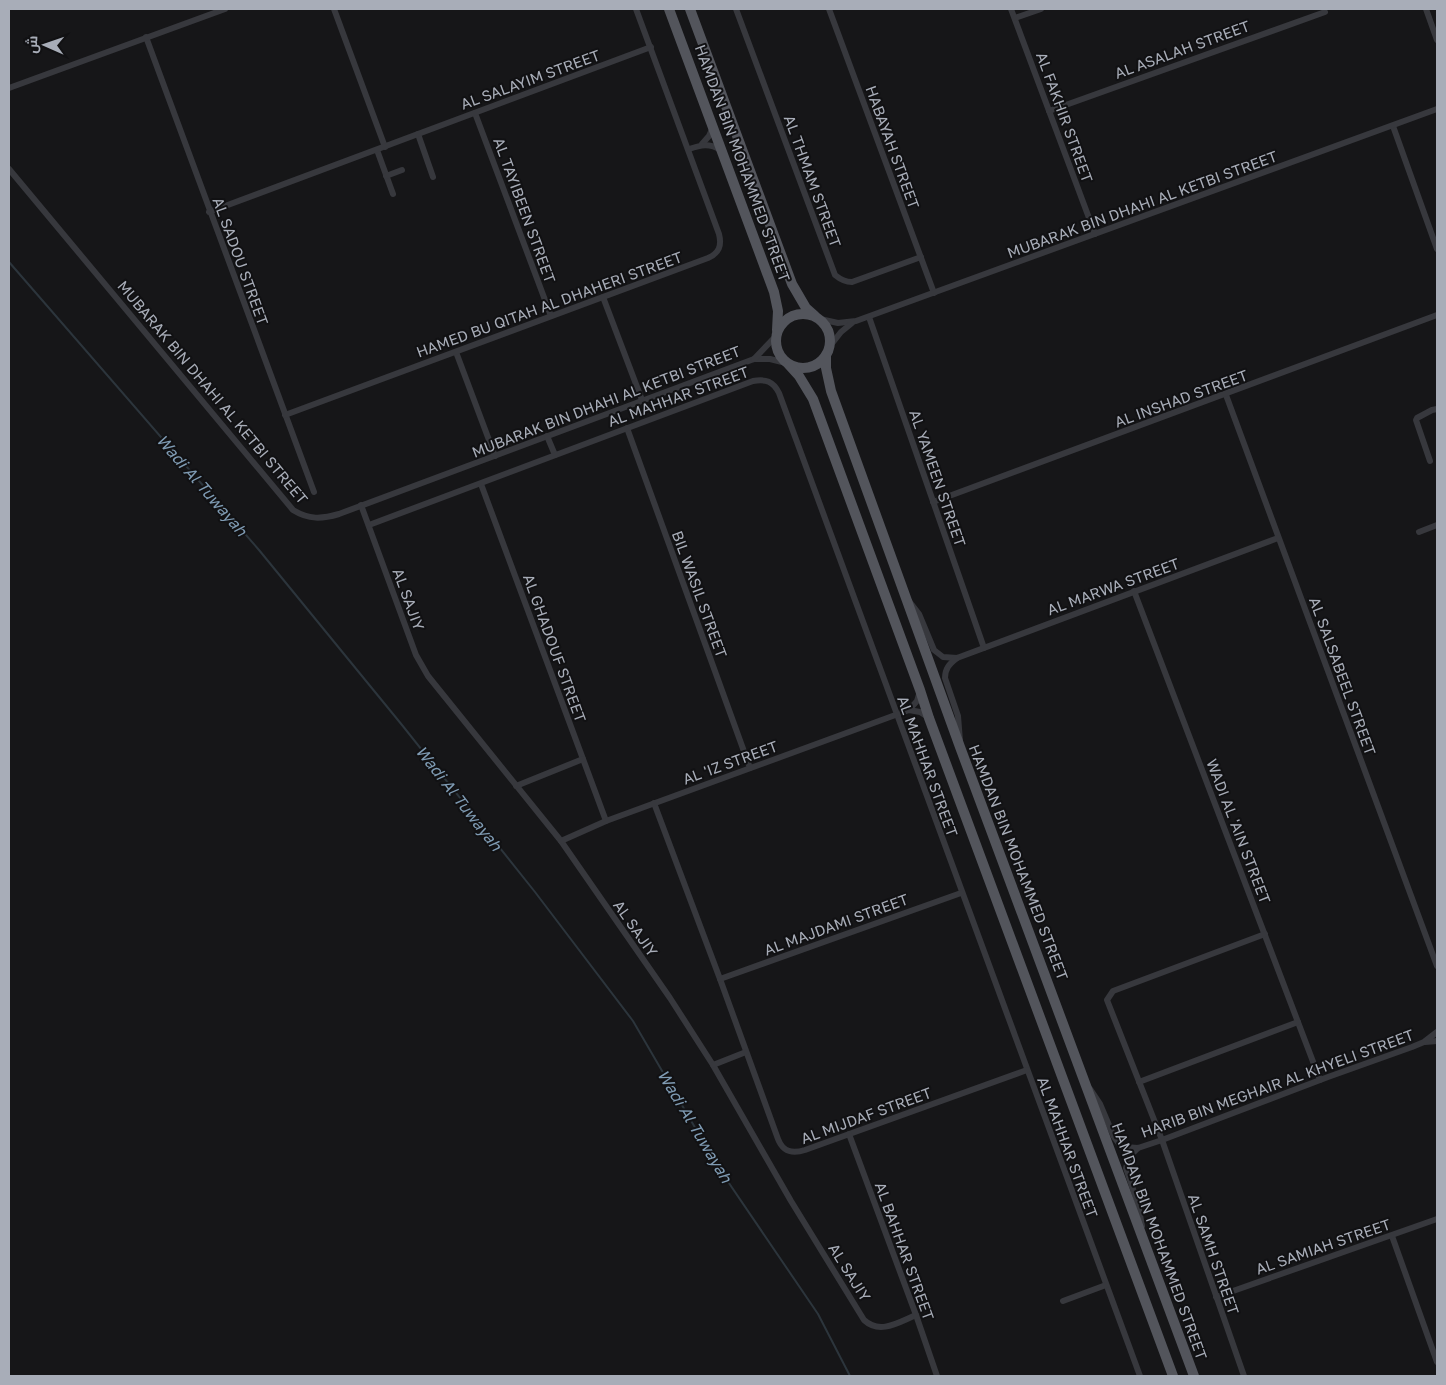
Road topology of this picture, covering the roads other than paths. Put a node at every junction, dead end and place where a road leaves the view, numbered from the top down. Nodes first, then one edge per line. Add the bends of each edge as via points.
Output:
1 (225, 9) edge
2 (334, 9) edge
3 (636, 9) edge
4 (669, 9) edge
5 (690, 9) edge
6 (736, 9) edge
7 (829, 9) edge
8 (1011, 9) edge
9 (1040, 9) edge
10 (1426, 9) edge
11 (208, 12) edge
12 (1324, 12) dead end
13 (1015, 18) junction
14 (146, 37) junction
15 (1437, 40) edge
16 (651, 47) junction
17 (9, 88) edge
18 (1437, 109) edge
19 (1049, 110) junction
20 (476, 113) junction
21 (713, 126) junction
22 (1393, 126) junction
23 (418, 134) junction
24 (702, 144) junction
25 (385, 147) junction
26 (689, 149) junction
27 (377, 150) junction
28 (722, 151) junction
29 (9, 169) edge
30 (402, 170) dead end
31 (386, 176) junction
32 (433, 177) dead end
33 (393, 194) dead end
34 (209, 212) junction
35 (1095, 234) junction
36 (1437, 249) edge
37 (921, 257) junction
38 (934, 293) junction
39 (603, 297) junction
40 (1437, 315) edge
41 (551, 316) junction
42 (869, 317) junction
43 (818, 318) junction
44 (856, 321) junction
45 (776, 333) junction
46 (828, 350) junction
47 (456, 352) junction
48 (754, 359) junction
49 (788, 364) junction
50 (1226, 395) junction
51 (642, 400) junction
52 (1437, 409) edge
53 (285, 416) junction
54 (627, 428) junction
55 (547, 436) junction
56 (555, 455) junction
57 (495, 456) junction
58 (1430, 461) dead end
59 (481, 484) junction
60 (314, 492) dead end
61 (933, 502) junction
62 (360, 505) junction
63 (369, 525) junction
64 (1437, 525) edge
65 (1419, 532) dead end
66 (1278, 538) junction
67 (1134, 591) junction
68 (907, 598) junction
69 (984, 648) junction
70 (957, 658) junction
71 (920, 690) junction
72 (909, 710) junction
73 (896, 715) junction
74 (929, 718) junction
75 (960, 747) junction
76 (583, 759) junction
77 (750, 768) junction
78 (516, 786) junction
79 (654, 803) junction
80 (606, 820) junction
81 (560, 841) junction
82 (961, 893) junction
83 (1264, 934) junction
84 (1437, 966) edge
85 (720, 979) junction
86 (1298, 1022) junction
87 (1437, 1032) edge
88 (1437, 1041) edge
89 (1424, 1042) junction
90 (746, 1052) junction
91 (713, 1065) junction
92 (1027, 1070) junction
93 (1320, 1080) junction
94 (1139, 1082) junction
95 (1086, 1085) junction
96 (849, 1134) junction
97 (1162, 1140) junction
98 (1138, 1148) junction
99 (1437, 1220) edge
100 (1392, 1236) junction
101 (1143, 1240) junction
102 (1106, 1285) junction
103 (1216, 1297) junction
104 (1063, 1301) dead end
105 (916, 1315) junction
106 (1437, 1362) edge
107 (937, 1376) edge
108 (1140, 1376) edge
109 (1173, 1376) edge
110 (1194, 1376) edge
111 (1244, 1376) edge

1 - 11 street
2 - 25 street
3 - 16 street, HAMED BU QITAH AL DHAHERI STREET
4 - 21 main road, HAMDAN BIN MOHAMMED STREET
5 - 43 main road, HAMDAN BIN MOHAMMED STREET via 792,284 806,308
6 - 37 street, AL THMAM STREET via 835,275 852,282
7 - 37 street, HABAYAH STREET
8 - 13 street, AL FAKHIR STREET
9 - 13 street
10 - 15 street
11 - 14 street
12 - 19 street, AL ASALAH STREET
13 - 19 street, AL FAKHIR STREET
14 - 17 street
14 - 34 street, AL SADOU STREET
16 - 20 street, AL SALAYIM STREET
16 - 26 street, HAMED BU QITAH AL DHAHERI STREET
18 - 22 street, MUBARAK BIN DHAHI AL KETBI STREET
19 - 35 street, AL FAKHIR STREET
20 - 23 street, AL SALAYIM STREET
20 - 41 street, AL TAYIBEEN STREET
21 - 24 street
21 - 28 main road, HAMDAN BIN MOHAMMED STREET
22 - 35 street, MUBARAK BIN DHAHI AL KETBI STREET
22 - 36 street
23 - 25 street, AL SALAYIM STREET
23 - 32 street
24 - 26 street
24 - 28 street
25 - 27 street, AL SALAYIM STREET
26 - 39 street, HAMED BU QITAH AL DHAHERI STREET via 720,238 718,252
27 - 31 street
27 - 34 street, AL SALAYIM STREET
28 - 45 main road, HAMDAN BIN MOHAMMED STREET via 774,292 778,311
29 - 62 street, MUBARAK BIN DHAHI AL KETBI STREET via 293,510 307,517 322,518
30 - 31 street
31 - 33 street
34 - 53 street, AL SADOU STREET
35 - 38 street, MUBARAK BIN DHAHI AL KETBI STREET
37 - 38 street, HABAYAH STREET
38 - 42 street, MUBARAK BIN DHAHI AL KETBI STREET
39 - 41 street, HAMED BU QITAH AL DHAHERI STREET
39 - 51 street
40 - 50 street, AL INSHAD STREET
41 - 47 street, HAMED BU QITAH AL DHAHERI STREET
42 - 44 street, MUBARAK BIN DHAHI AL KETBI STREET
42 - 61 street, AL YAMEEN STREET
43 - 44 street, MUBARAK BIN DHAHI AL KETBI STREET via 838,323
43 - 45 main road via 807,314 789,317
43 - 46 main road via 828,331
44 - 46 street, MUBARAK BIN DHAHI AL KETBI STREET via 841,332
45 - 48 street, MUBARAK BIN DHAHI AL KETBI STREET
45 - 49 main road via 777,351
46 - 49 main road via 821,362 814,366 797,368
46 - 68 main road, HAMDAN BIN MOHAMMED STREET via 826,368 831,391
47 - 53 street, HAMED BU QITAH AL DHAHERI STREET
47 - 57 street
48 - 49 street, MUBARAK BIN DHAHI AL KETBI STREET
48 - 51 street, MUBARAK BIN DHAHI AL KETBI STREET
49 - 71 main road via 813,399
50 - 61 street, AL INSHAD STREET
50 - 66 street, AL SALSABEEL STREET
51 - 55 street, MUBARAK BIN DHAHI AL KETBI STREET
52 - 58 street via 1416,420
53 - 60 street, AL SADOU STREET
54 - 56 street, AL MAHHAR STREET
54 - 73 street, AL MAHHAR STREET via 753,381 772,383 779,394
54 - 77 street, BIL WASIL STREET
55 - 56 street
55 - 57 street, MUBARAK BIN DHAHI AL KETBI STREET
56 - 59 street, AL MAHHAR STREET
57 - 62 street, MUBARAK BIN DHAHI AL KETBI STREET
59 - 63 street, AL MAHHAR STREET
59 - 76 street, AL GHADOUF STREET
61 - 69 street, AL YAMEEN STREET
62 - 63 street, AL SAJIY
63 - 78 street, AL SAJIY via 421,666
64 - 65 street
66 - 67 street, AL MARWA STREET
66 - 84 street, AL SALSABEEL STREET
67 - 69 street, AL MARWA STREET
67 - 83 street, WADI AL 'AIN STREET
68 - 70 street via 919,614 934,650 943,657
68 - 75 main road, HAMDAN BIN MOHAMMED STREET
69 - 70 street, AL MARWA STREET
70 - 75 street via 947,667 945,678 958,716
71 - 72 street via 917,701
71 - 74 main road
72 - 73 street, AL 'IZ STREET
72 - 74 street
73 - 77 street, AL 'IZ STREET
73 - 82 street, AL MAHHAR STREET
74 - 109 main road
75 - 95 main road, HAMDAN BIN MOHAMMED STREET
76 - 78 street
76 - 80 street, AL GHADOUF STREET
77 - 79 street, AL 'IZ STREET
78 - 81 street, AL SAJIY
79 - 80 street, AL 'IZ STREET
79 - 85 street, AL MIJDAF STREET
80 - 81 street, AL 'IZ STREET
81 - 91 street, AL SAJIY
82 - 85 street, AL MAJDAMI STREET
82 - 92 street, AL MAHHAR STREET
83 - 86 street, WADI AL 'AIN STREET
83 - 94 street, AL SAMH STREET via 1113,991 1108,1000
85 - 90 street, AL MIJDAF STREET
86 - 93 street, WADI AL 'AIN STREET
86 - 94 street
87 - 89 street, HARIB BIN MEGHAIR AL KHYELI STREET
88 - 89 street, HARIB BIN MEGHAIR AL KHYELI STREET
89 - 93 street, HARIB BIN MEGHAIR AL KHYELI STREET
90 - 91 street
90 - 96 street, AL MIJDAF STREET via 779,1144 786,1151 800,1152
91 - 105 street, AL SAJIY via 864,1320 869,1325 882,1328
92 - 96 street, AL MIJDAF STREET
92 - 102 street, AL MAHHAR STREET
93 - 97 street, HARIB BIN MEGHAIR AL KHYELI STREET
94 - 97 street, AL SAMH STREET
95 - 98 street, HARIB BIN MEGHAIR AL KHYELI STREET via 1104,1111 1116,1142 1125,1148
95 - 101 main road, HAMDAN BIN MOHAMMED STREET
96 - 105 street, AL BAHHAR STREET
97 - 98 street, HARIB BIN MEGHAIR AL KHYELI STREET
97 - 103 street, AL SAMH STREET
98 - 101 street, HARIB BIN MEGHAIR AL KHYELI STREET via 1129,1157 1126,1168 1138,1204
99 - 100 street, AL SAMIAH STREET
100 - 103 street, AL SAMIAH STREET
100 - 106 street
101 - 110 main road, HAMDAN BIN MOHAMMED STREET
102 - 104 street
102 - 108 street, AL MAHHAR STREET
103 - 111 street, AL SAMH STREET
105 - 107 street, AL BAHHAR STREET

